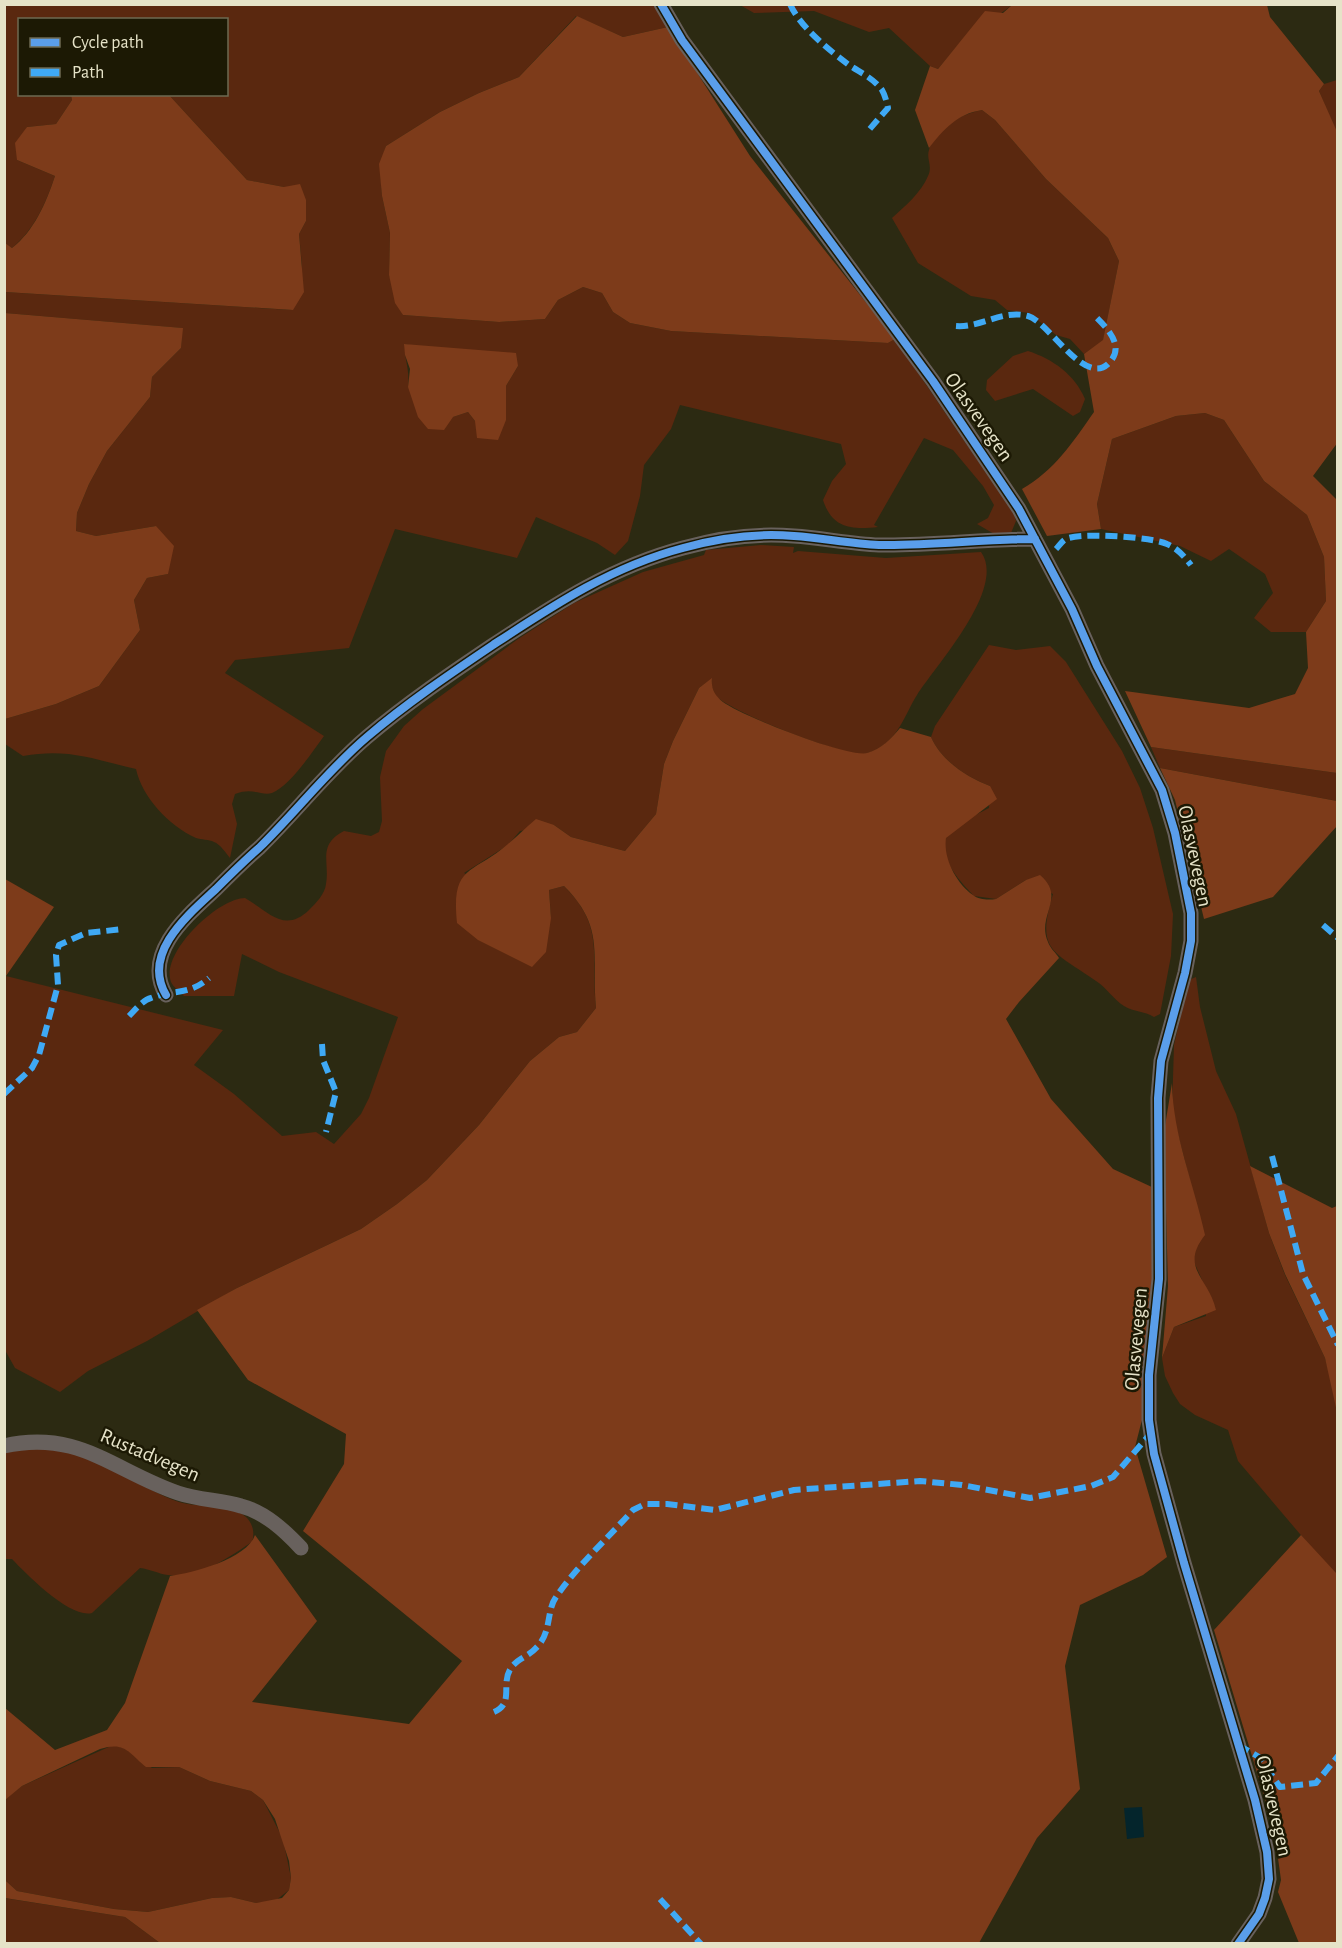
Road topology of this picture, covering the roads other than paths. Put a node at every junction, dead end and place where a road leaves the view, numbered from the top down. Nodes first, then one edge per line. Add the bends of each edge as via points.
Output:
1 (661, 4) edge
2 (1035, 539) junction
3 (166, 995) dead end
4 (4, 1446) edge
5 (301, 1548) dead end
6 (1238, 1944) edge

1 - 2 street, Olasvevegen via 682,40 940,391 993,468
2 - 3 street via 904,545 759,536 684,547 591,582 428,690 339,763 278,829 180,921 167,942 160,969 159,983
2 - 6 street, Olasvevegen via 1162,790 1175,832 1191,913 1185,973 1161,1061 1159,1279 1149,1375 1149,1420 1154,1454 1267,1852 1266,1898
4 - 5 street, Rustadvegen via 52,1442 75,1446 178,1492 242,1506 273,1522

